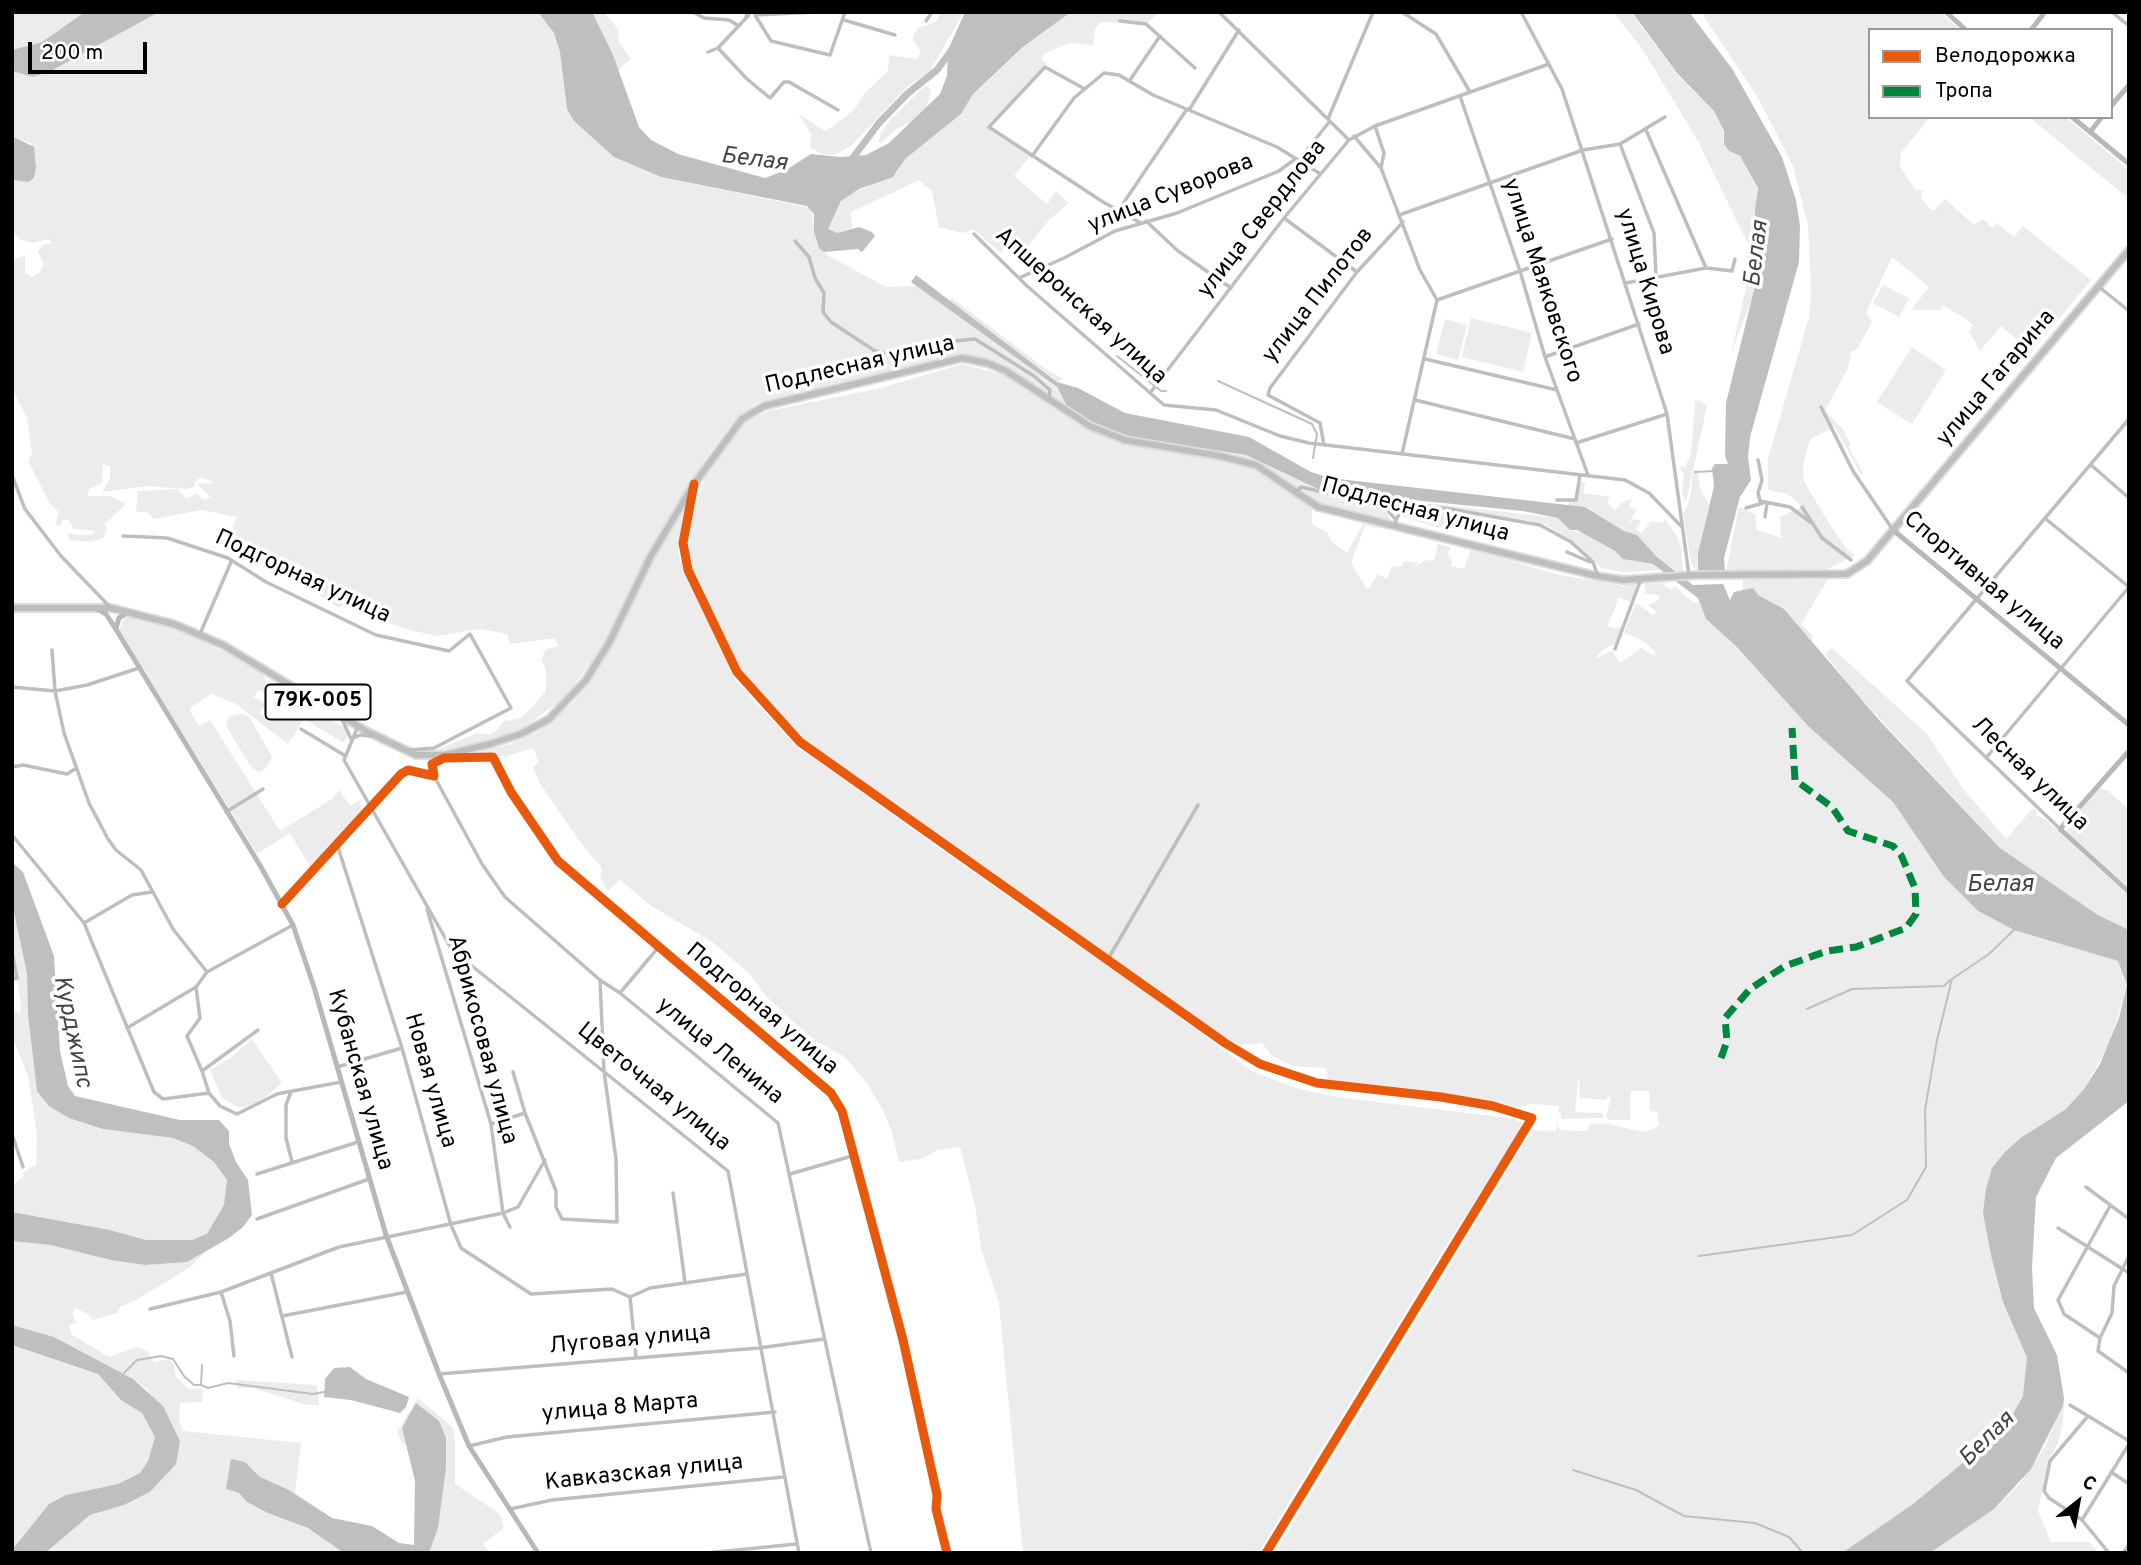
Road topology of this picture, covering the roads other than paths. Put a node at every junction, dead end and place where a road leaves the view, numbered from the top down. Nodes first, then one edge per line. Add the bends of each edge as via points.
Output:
1 (693, 12) edge
2 (816, 12) edge
3 (845, 12) edge
4 (932, 12) edge
5 (1219, 12) edge
6 (1373, 12) edge
7 (1402, 12) edge
8 (1521, 12) edge
9 (1946, 12) edge
10 (2045, 12) edge
11 (2112, 12) edge
12 (750, 15) edge
13 (845, 20) junction
14 (926, 21) dead end
15 (1120, 21) dead end
16 (739, 26) junction
17 (2129, 26) edge
18 (1964, 28) edge
19 (2033, 28) edge
20 (1239, 30) junction
21 (895, 35) dead end
22 (1160, 36) junction
23 (718, 48) junction
24 (708, 52) dead end
25 (1550, 64) junction
26 (1195, 68) dead end
27 (1130, 80) junction
28 (2129, 85) edge
29 (1084, 89) junction
30 (1470, 92) junction
31 (1460, 96) junction
32 (2113, 104) edge
33 (1188, 109) junction
34 (838, 110) dead end
35 (1665, 117) dead end
36 (2074, 119) edge
37 (2100, 119) edge
38 (1329, 120) junction
39 (1375, 126) junction
40 (1646, 130) junction
41 (2090, 132) junction
42 (1354, 136) junction
43 (1349, 140) junction
44 (1620, 144) junction
45 (1583, 150) junction
46 (1032, 156) junction
47 (1297, 159) junction
48 (2129, 164) edge
49 (1381, 168) junction
50 (1320, 173) junction
51 (1491, 182) junction
52 (1118, 211) junction
53 (1402, 214) junction
54 (1284, 218) junction
55 (1146, 221) junction
56 (1403, 222) junction
57 (1141, 223) junction
58 (974, 234) dead end
59 (1612, 239) junction
60 (795, 241) dead end
61 (2129, 250) edge
62 (1735, 259) dead end
63 (1706, 268) junction
64 (1520, 271) junction
65 (1357, 272) junction
66 (1656, 277) junction
67 (1019, 278) junction
68 (1626, 283) junction
69 (2098, 286) junction
70 (1231, 288) junction
71 (1437, 300) junction
72 (2129, 311) edge
73 (1639, 324) junction
74 (1545, 357) junction
75 (1425, 359) junction
76 (1557, 390) junction
77 (1151, 391) junction
78 (1049, 398) junction
79 (1415, 400) junction
80 (1821, 407) dead end
81 (1667, 414) junction
82 (2129, 419) edge
83 (1576, 441) junction
84 (1322, 445) junction
85 (1402, 454) junction
86 (1758, 460) dead end
87 (2091, 465) junction
88 (12, 475) edge
89 (1580, 475) junction
90 (1588, 476) junction
91 (694, 484) junction
92 (1296, 493) junction
93 (2129, 498) edge
94 (1557, 500) dead end
95 (1380, 501) junction
96 (1765, 503) junction
97 (1414, 505) junction
98 (1678, 505) junction
99 (1802, 507) dead end
100 (1746, 508) dead end
101 (1667, 510) junction
102 (1765, 517) dead end
103 (2046, 519) junction
104 (1810, 522) junction
105 (1396, 523) junction
106 (1681, 526) junction
107 (1893, 530) junction
108 (123, 536) dead end
109 (1572, 542) junction
110 (1567, 552) dead end
111 (1575, 555) junction
112 (1851, 560) dead end
113 (231, 562) junction
114 (1595, 565) junction
115 (1597, 576) junction
116 (1687, 576) junction
117 (1641, 579) junction
118 (2129, 587) edge
119 (1976, 599) junction
120 (93, 607) junction
121 (12, 608) edge
122 (111, 608) junction
123 (130, 611) junction
124 (117, 631) junction
125 (200, 634) junction
126 (1615, 649) dead end
127 (52, 650) dead end
128 (138, 668) junction
129 (2060, 669) junction
130 (12, 687) edge
131 (55, 691) junction
132 (338, 714) junction
133 (2129, 725) edge
134 (358, 726) junction
135 (302, 729) dead end
136 (380, 738) junction
137 (351, 739) junction
138 (405, 750) junction
139 (2129, 751) edge
140 (344, 755) junction
141 (1986, 758) junction
142 (12, 767) edge
143 (75, 769) junction
144 (434, 776) junction
145 (263, 789) dead end
146 (1198, 805) dead end
147 (369, 807) junction
148 (226, 812) junction
149 (2060, 829) junction
150 (12, 835) edge
151 (337, 844) junction
152 (152, 891) junction
153 (2129, 892) edge
154 (282, 904) junction
155 (426, 904) junction
156 (84, 923) junction
157 (293, 925) junction
158 (658, 949) junction
159 (12, 952) edge
160 (1108, 959) junction
161 (207, 972) junction
162 (12, 979) edge
163 (600, 980) junction
164 (196, 987) junction
165 (620, 993) junction
166 (127, 1028) junction
167 (258, 1030) dead end
168 (402, 1048) junction
169 (337, 1067) junction
170 (604, 1070) junction
171 (202, 1071) junction
172 (513, 1072) dead end
173 (341, 1082) junction
174 (291, 1092) junction
175 (209, 1093) junction
176 (525, 1112) junction
177 (491, 1124) junction
178 (12, 1134) edge
179 (359, 1142) junction
180 (852, 1156) junction
181 (545, 1160) junction
182 (292, 1162) junction
183 (23, 1167) dead end
184 (257, 1174) dead end
185 (790, 1174) junction
186 (369, 1179) junction
187 (2086, 1187) dead end
188 (673, 1193) dead end
189 (2110, 1206) junction
190 (503, 1213) junction
191 (257, 1219) dead end
192 (2129, 1219) edge
193 (451, 1226) junction
194 (510, 1227) dead end
195 (2058, 1228) dead end
196 (386, 1235) junction
197 (2086, 1247) junction
198 (2129, 1256) edge
199 (2121, 1267) junction
200 (271, 1273) junction
201 (2129, 1273) edge
202 (747, 1274) junction
203 (685, 1282) junction
204 (220, 1292) junction
205 (407, 1292) junction
206 (630, 1297) junction
207 (150, 1309) dead end
208 (282, 1316) junction
209 (2100, 1338) junction
210 (824, 1339) junction
211 (759, 1348) junction
212 (234, 1356) dead end
213 (292, 1357) dead end
214 (636, 1358) junction
215 (2129, 1373) edge
216 (439, 1374) junction
217 (2070, 1405) dead end
218 (775, 1412) junction
219 (2088, 1416) junction
220 (2129, 1442) edge
221 (469, 1446) junction
222 (2111, 1472) junction
223 (784, 1477) junction
224 (2129, 1483) edge
225 (508, 1510) junction
226 (2082, 1521) junction
227 (797, 1544) junction
228 (2129, 1545) edge
229 (538, 1553) edge
230 (707, 1553) edge
231 (799, 1553) edge
232 (871, 1553) edge
233 (947, 1553) edge
234 (1266, 1553) edge
235 (2109, 1553) edge
236 (2123, 1553) edge

1 - 16 street
2 - 12 street
3 - 13 street
4 - 14 street
5 - 20 street
6 - 38 street, улица Суворова
7 - 30 street via 1436,34
8 - 25 street, улица Кирова
9 - 18 main road
10 - 19 main road
11 - 17 street
12 - 13 street via 771,41 830,55
12 - 16 street
13 - 21 street
15 - 22 street via 1146,24
16 - 23 street
20 - 33 street
20 - 38 street
22 - 26 street
22 - 27 street
23 - 24 street
23 - 34 street via 770,98 789,82
25 - 30 street, улица Свердлова
25 - 45 street, улица Кирова
27 - 29 street via 1104,74
27 - 33 street via 1153,96
28 - 32 main road
29 - 46 street
29 - 46 street via 1045,67 990,124
30 - 31 street, улица Свердлова
31 - 39 street, улица Свердлова
31 - 51 street, улица Маяковского
33 - 47 street
33 - 52 street
35 - 40 street, улица Пилотов
36 - 41 main road
37 - 41 main road
38 - 43 street
38 - 47 street, улица Суворова
39 - 42 street, улица Свердлова
39 - 49 street via 1384,153
40 - 44 street, улица Пилотов
40 - 63 street
41 - 48 main road
42 - 43 street, улица Свердлова
42 - 49 street
43 - 50 street, улица Свердлова
44 - 45 street, улица Пилотов
44 - 66 street via 1654,233
45 - 51 street, улица Пилотов
45 - 59 street, улица Кирова
46 - 52 street
47 - 50 street
47 - 55 street, улица Суворова via 1279,171 1177,213
49 - 53 street
50 - 54 street, улица Свердлова
51 - 53 street, улица Пилотов
51 - 64 street, улица Маяковского
52 - 57 street
53 - 56 street
54 - 65 street
54 - 70 street, улица Свердлова
55 - 57 street, улица Суворова
55 - 70 street
56 - 65 street, улица Пилотов
56 - 71 street via 1420,270
57 - 67 street, улица Суворова
58 - 67 street, Апшеронская улица
59 - 64 street
59 - 68 street, улица Кирова
60 - 78 street via 809,257 824,293 824,312 875,351 907,357 975,339 1034,376 1049,390
61 - 69 main road, улица Гагарина
62 - 63 street via 1733,270
63 - 66 street
64 - 71 street
64 - 74 street, улица Маяковского
65 - 84 street, улица Пилотов via 1268,395 1320,423
66 - 68 street
67 - 77 street, Апшеронская улица
68 - 73 street, улица Кирова
69 - 72 street
69 - 107 main road, улица Гагарина
70 - 77 street, улица Свердлова
71 - 75 street
73 - 74 street
73 - 81 street, улица Кирова
74 - 76 street, улица Маяковского
75 - 76 street
75 - 79 street
76 - 83 street, улица Маяковского
77 - 84 street, Апшеронская улица via 1159,402 1171,407 1216,410 1280,436
78 - 91 main road, Подлесная улица via 987,363 962,358 945,361 752,411 732,429
78 - 92 main road, Подлесная улица via 1104,432 1147,445 1244,461
79 - 83 street
79 - 85 street
80 - 107 street, Спортивная улица via 1853,471
81 - 83 street
81 - 98 street, улица Кирова
82 - 87 street
83 - 90 street, улица Маяковского
84 - 85 street, Апшеронская улица
85 - 89 street, Апшеронская улица
86 - 96 street via 1762,480 1758,499
87 - 93 street
87 - 103 street
88 - 122 street via 25,509 61,556
89 - 90 street, Апшеронская улица
89 - 94 street via 1576,500
90 - 101 street, Апшеронская улица via 1635,484
91 - 138 main road, Подлесная улица / 79К-005 via 599,662 560,709 521,734 445,755 425,757
91 - 160 street via 683,558 745,683 800,742
92 - 95 street via 1301,487
92 - 105 main road, Подлесная улица via 1318,507
95 - 97 street
95 - 105 street
96 - 100 street
96 - 102 street
96 - 104 street via 1790,507
97 - 105 street via 1401,510
97 - 109 street via 1540,525
98 - 101 street
98 - 106 street, улица Кирова
99 - 104 street
101 - 106 street, Апшеронская улица
103 - 118 street
103 - 119 street
104 - 112 street via 1822,538
105 - 115 main road, Подлесная улица
106 - 116 street, улица Кирова
107 - 116 main road, Подлесная улица via 1867,561 1847,574
107 - 119 main road, Спортивная улица
108 - 113 street, Подгорная улица via 167,538
109 - 111 street
109 - 114 street
110 - 111 street
111 - 114 street
113 - 125 street
113 - 138 street, Подгорная улица via 376,635 449,651 470,634 512,708 434,748
114 - 115 street
115 - 117 main road, Подлесная улица
116 - 117 main road, Подлесная улица
117 - 126 street
118 - 129 street
119 - 129 main road, Спортивная улица
119 - 141 street, Лесная улица via 1907,681
120 - 121 main road, 79К-005
120 - 122 main road, 79К-005
120 - 124 main road via 106,614
122 - 123 main road, 79К-005
122 - 124 main road
123 - 124 main road via 118,619
123 - 125 main road, 79К-005
124 - 128 main road, Кубанская улица
125 - 132 main road, 79К-005
127 - 131 street
128 - 131 street
128 - 148 main road, Кубанская улица
129 - 133 main road, Спортивная улица
129 - 141 street
130 - 131 street
131 - 143 street
132 - 134 main road, 79К-005
132 - 137 street
134 - 136 main road, 79К-005
134 - 137 street
135 - 140 street
136 - 137 street via 360,735
136 - 138 main road, 79К-005
137 - 140 street
139 - 149 main road
140 - 147 street, Цветочная улица
141 - 149 street, Лесная улица
142 - 143 street via 67,774
143 - 152 street via 108,839 141,870
144 - 147 street via 408,770
144 - 158 street, Подгорная улица via 432,764 444,758 493,757 558,861
144 - 163 street, улица Ленина via 505,897
145 - 148 street
146 - 160 street
147 - 151 street
147 - 155 street, Цветочная улица
148 - 154 main road, Кубанская улица
149 - 153 main road, Лесная улица
150 - 156 street
151 - 154 street
151 - 168 street, Новая улица
152 - 156 street via 132,895
152 - 161 street via 173,929
154 - 157 main road, Кубанская улица
155 - 170 street, Цветочная улица via 452,950
155 - 177 street, Абрикосовая улица
156 - 166 street
157 - 161 street
157 - 169 main road, Кубанская улица
158 - 165 street
158 - 180 street, Подгорная улица via 831,1093 842,1111
159 - 162 street via 17,978
160 - 234 street via 1225,1043 1286,1075 1493,1106 1532,1118
161 - 164 street
163 - 165 street, улица Ленина
163 - 170 street
164 - 166 street
164 - 171 street via 200,1017 187,1036
165 - 185 street, улица Ленина via 775,1118
166 - 175 street via 154,1092 163,1099
167 - 171 street
168 - 169 street
168 - 193 street, Новая улица
169 - 173 main road, Кубанская улица
170 - 181 street via 616,1159 617,1222 562,1219
170 - 202 street, Цветочная улица via 729,1171
171 - 175 street
172 - 176 street
173 - 174 street
173 - 179 main road, Кубанская улица
174 - 175 street via 268,1097 237,1114 220,1106
174 - 182 street via 286,1105 286,1139
176 - 177 street
176 - 181 street
177 - 190 street, Абрикосовая улица
178 - 183 street
179 - 182 street
179 - 186 main road, Кубанская улица
180 - 185 street
180 - 233 street, Подгорная улица via 902,1339
181 - 190 street via 517,1207
182 - 184 street
185 - 210 street, улица Ленина
186 - 191 street
186 - 196 main road, Кубанская улица
187 - 189 street
188 - 203 street
189 - 192 street
189 - 197 street
190 - 193 street
190 - 194 street, Абрикосовая улица
193 - 196 street
193 - 206 street, Новая улица via 461,1248 531,1294 612,1289
195 - 197 street
196 - 200 street
196 - 205 main road, Кубанская улица
197 - 199 street
197 - 209 street via 2058,1300 2060,1308
198 - 199 street
199 - 201 street
199 - 209 street via 2112,1313
200 - 204 street
200 - 208 street
202 - 203 street
202 - 211 street, Цветочная улица
203 - 206 street
204 - 207 street
204 - 212 street via 230,1321
205 - 208 street
205 - 216 main road, Кубанская улица
206 - 214 street
208 - 213 street
209 - 215 street via 2098,1351
210 - 211 street, Луговая улица
210 - 232 street, улица Ленина
211 - 214 street, Луговая улица
211 - 218 street, Цветочная улица
214 - 216 street, Луговая улица
216 - 221 main road, Кубанская улица
217 - 219 street
218 - 221 street, улица 8 Марта via 508,1437
218 - 223 street, Цветочная улица
219 - 220 street
219 - 226 street via 2050,1461 2044,1491
220 - 222 street
221 - 225 main road, Кубанская улица
222 - 224 street
222 - 226 street
223 - 225 street, Кавказская улица via 552,1500
223 - 227 street, Цветочная улица
225 - 229 main road, Кубанская улица
226 - 235 street
227 - 230 street
227 - 231 street, Цветочная улица
228 - 236 street

